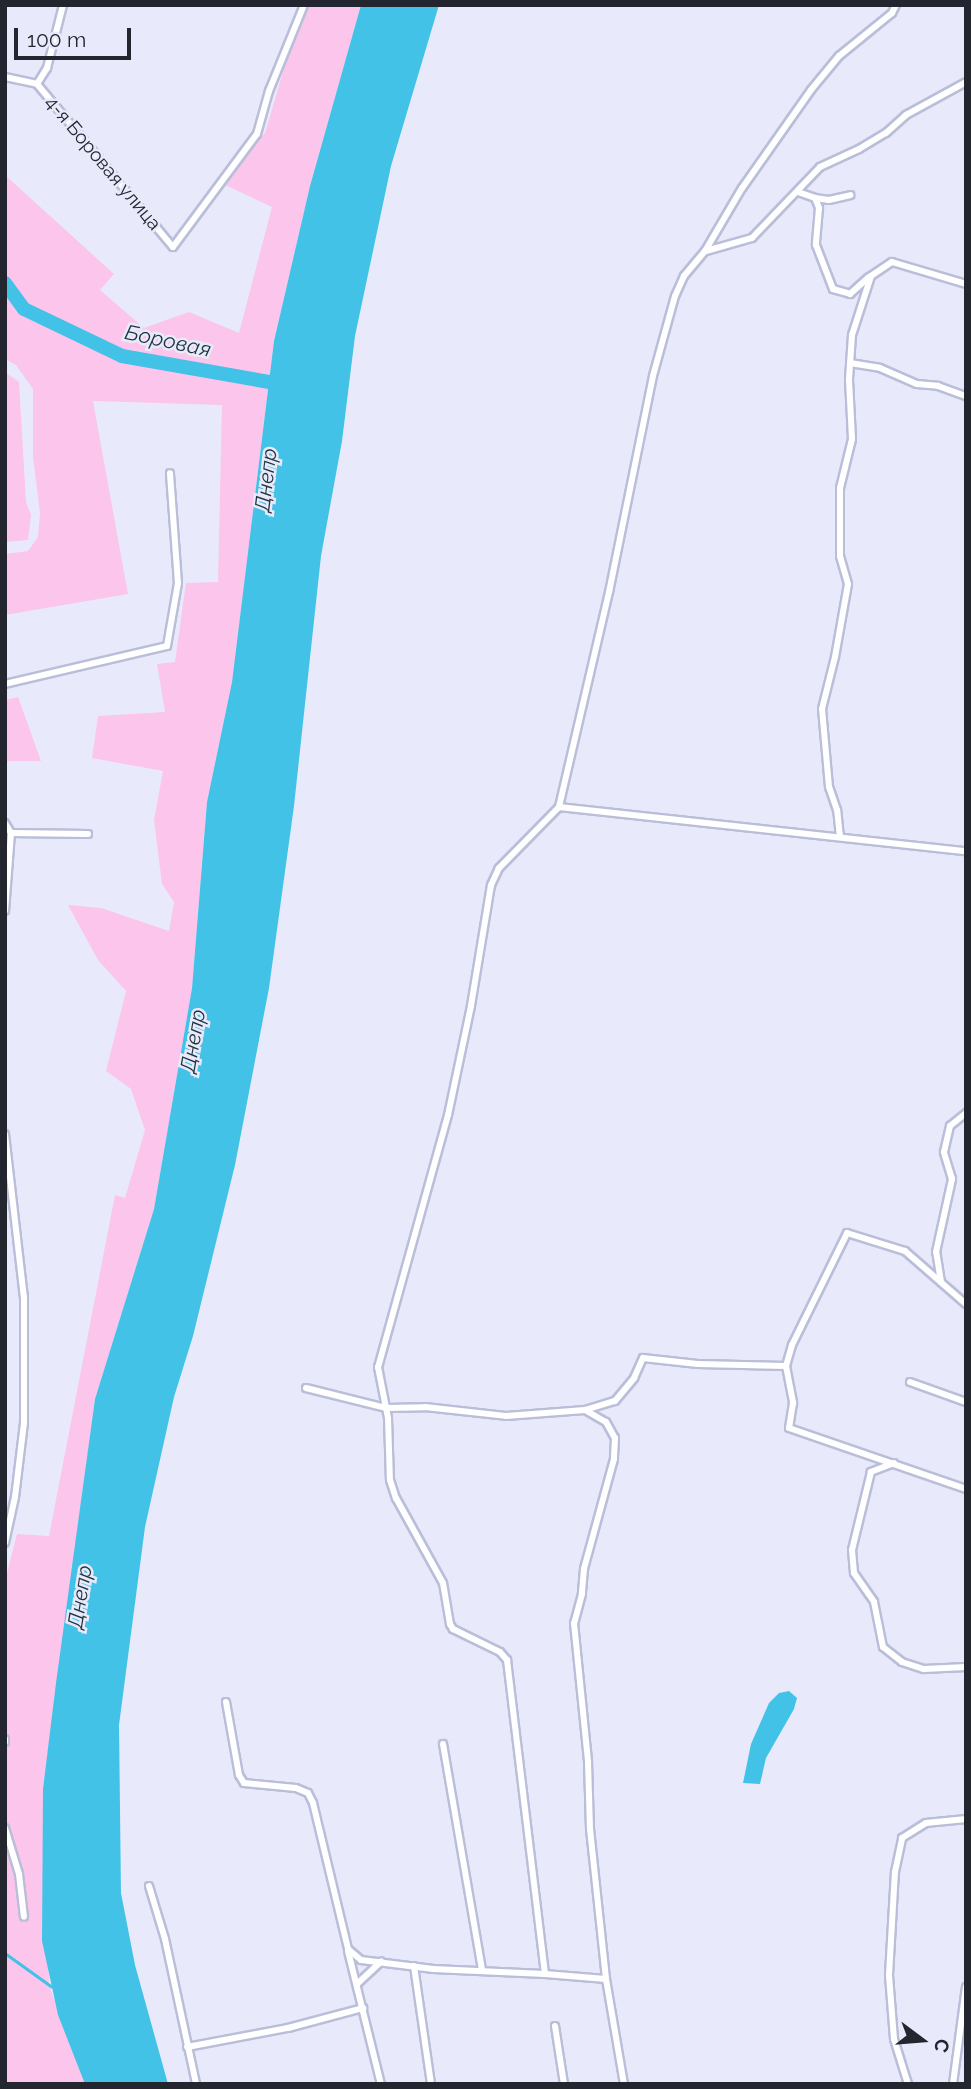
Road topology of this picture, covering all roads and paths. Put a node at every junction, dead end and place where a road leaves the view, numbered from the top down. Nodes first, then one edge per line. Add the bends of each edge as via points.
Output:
1 (63, 5) edge
2 (304, 5) edge
3 (896, 5) edge
4 (5, 77) edge
5 (966, 82) edge
6 (37, 85) junction
7 (798, 192) junction
8 (850, 195) dead end
9 (815, 198) junction
10 (705, 251) junction
11 (871, 276) junction
12 (966, 284) edge
13 (850, 363) junction
14 (966, 396) edge
15 (170, 473) dead end
16 (5, 684) edge
17 (559, 807) junction
18 (5, 823) edge
19 (11, 832) junction
20 (88, 834) dead end
21 (840, 837) junction
22 (966, 851) edge
23 (5, 911) edge
24 (966, 1113) edge
25 (5, 1134) edge
26 (941, 1283) junction
27 (966, 1304) edge
28 (786, 1366) junction
29 (910, 1382) dead end
30 (306, 1388) dead end
31 (966, 1402) edge
32 (386, 1408) junction
33 (584, 1410) junction
34 (894, 1463) junction
35 (966, 1489) edge
36 (5, 1543) edge
37 (966, 1667) edge
38 (226, 1702) dead end
39 (443, 1744) dead end
40 (966, 1819) edge
41 (5, 1828) edge
42 (149, 1886) dead end
43 (24, 1917) dead end
44 (348, 1950) junction
45 (381, 1962) junction
46 (414, 1966) junction
47 (482, 1969) junction
48 (545, 1974) junction
49 (606, 1979) junction
50 (356, 1984) junction
51 (966, 1987) edge
52 (363, 2008) junction
53 (555, 2026) dead end
54 (187, 2047) junction
55 (196, 2084) edge
56 (381, 2084) edge
57 (431, 2084) edge
58 (564, 2084) edge
59 (624, 2084) edge
60 (908, 2084) edge
61 (953, 2084) edge

1 - 6 street via 47,68
2 - 6 street, 4-я Боровая улица via 257,134 173,247
3 - 10 street via 839,57 811,90 742,188
4 - 6 street, 4-я Боровая улица
5 - 7 street via 906,114 877,139 820,167
7 - 9 street
7 - 10 street via 752,238
8 - 9 street
9 - 11 street via 820,208 816,245 833,289 850,294
10 - 17 street via 674,296 660,349
11 - 12 street via 892,262
11 - 13 street via 852,335
13 - 14 street
13 - 21 street via 852,439 840,488 840,556 848,584 822,709 829,787
15 - 16 street via 178,583 167,646
17 - 21 street
17 - 32 street via 499,869 491,885 448,1115 378,1367
18 - 19 street
19 - 20 street
19 - 23 street
21 - 22 street
24 - 26 street via 950,1126 944,1152 952,1179 936,1252
25 - 36 street via 24,1297 24,1423
26 - 27 street
26 - 28 street via 905,1251 847,1233
28 - 33 street via 643,1358 615,1401
28 - 34 street via 793,1403 789,1428
29 - 31 street
30 - 32 street
32 - 33 street via 425,1407 506,1416
32 - 48 street via 390,1480 443,1583 450,1624 507,1660
33 - 49 street via 606,1422 615,1438 614,1459 574,1623
34 - 35 street
34 - 37 street via 871,1472 852,1550 854,1573 874,1602 883,1647 902,1662 924,1669
38 - 44 street via 244,1783 296,1788 308,1793 313,1803
39 - 47 street
40 - 60 street via 926,1823 902,1839 899,1850 889,1975 894,2039
41 - 43 street via 19,1874
42 - 54 street
44 - 45 street via 360,1960
44 - 50 street
45 - 46 street
45 - 50 street
46 - 47 street
46 - 57 street
47 - 48 street
48 - 49 street
49 - 59 street
50 - 52 street
51 - 61 street
52 - 54 street
52 - 56 street
53 - 58 street
54 - 55 street

